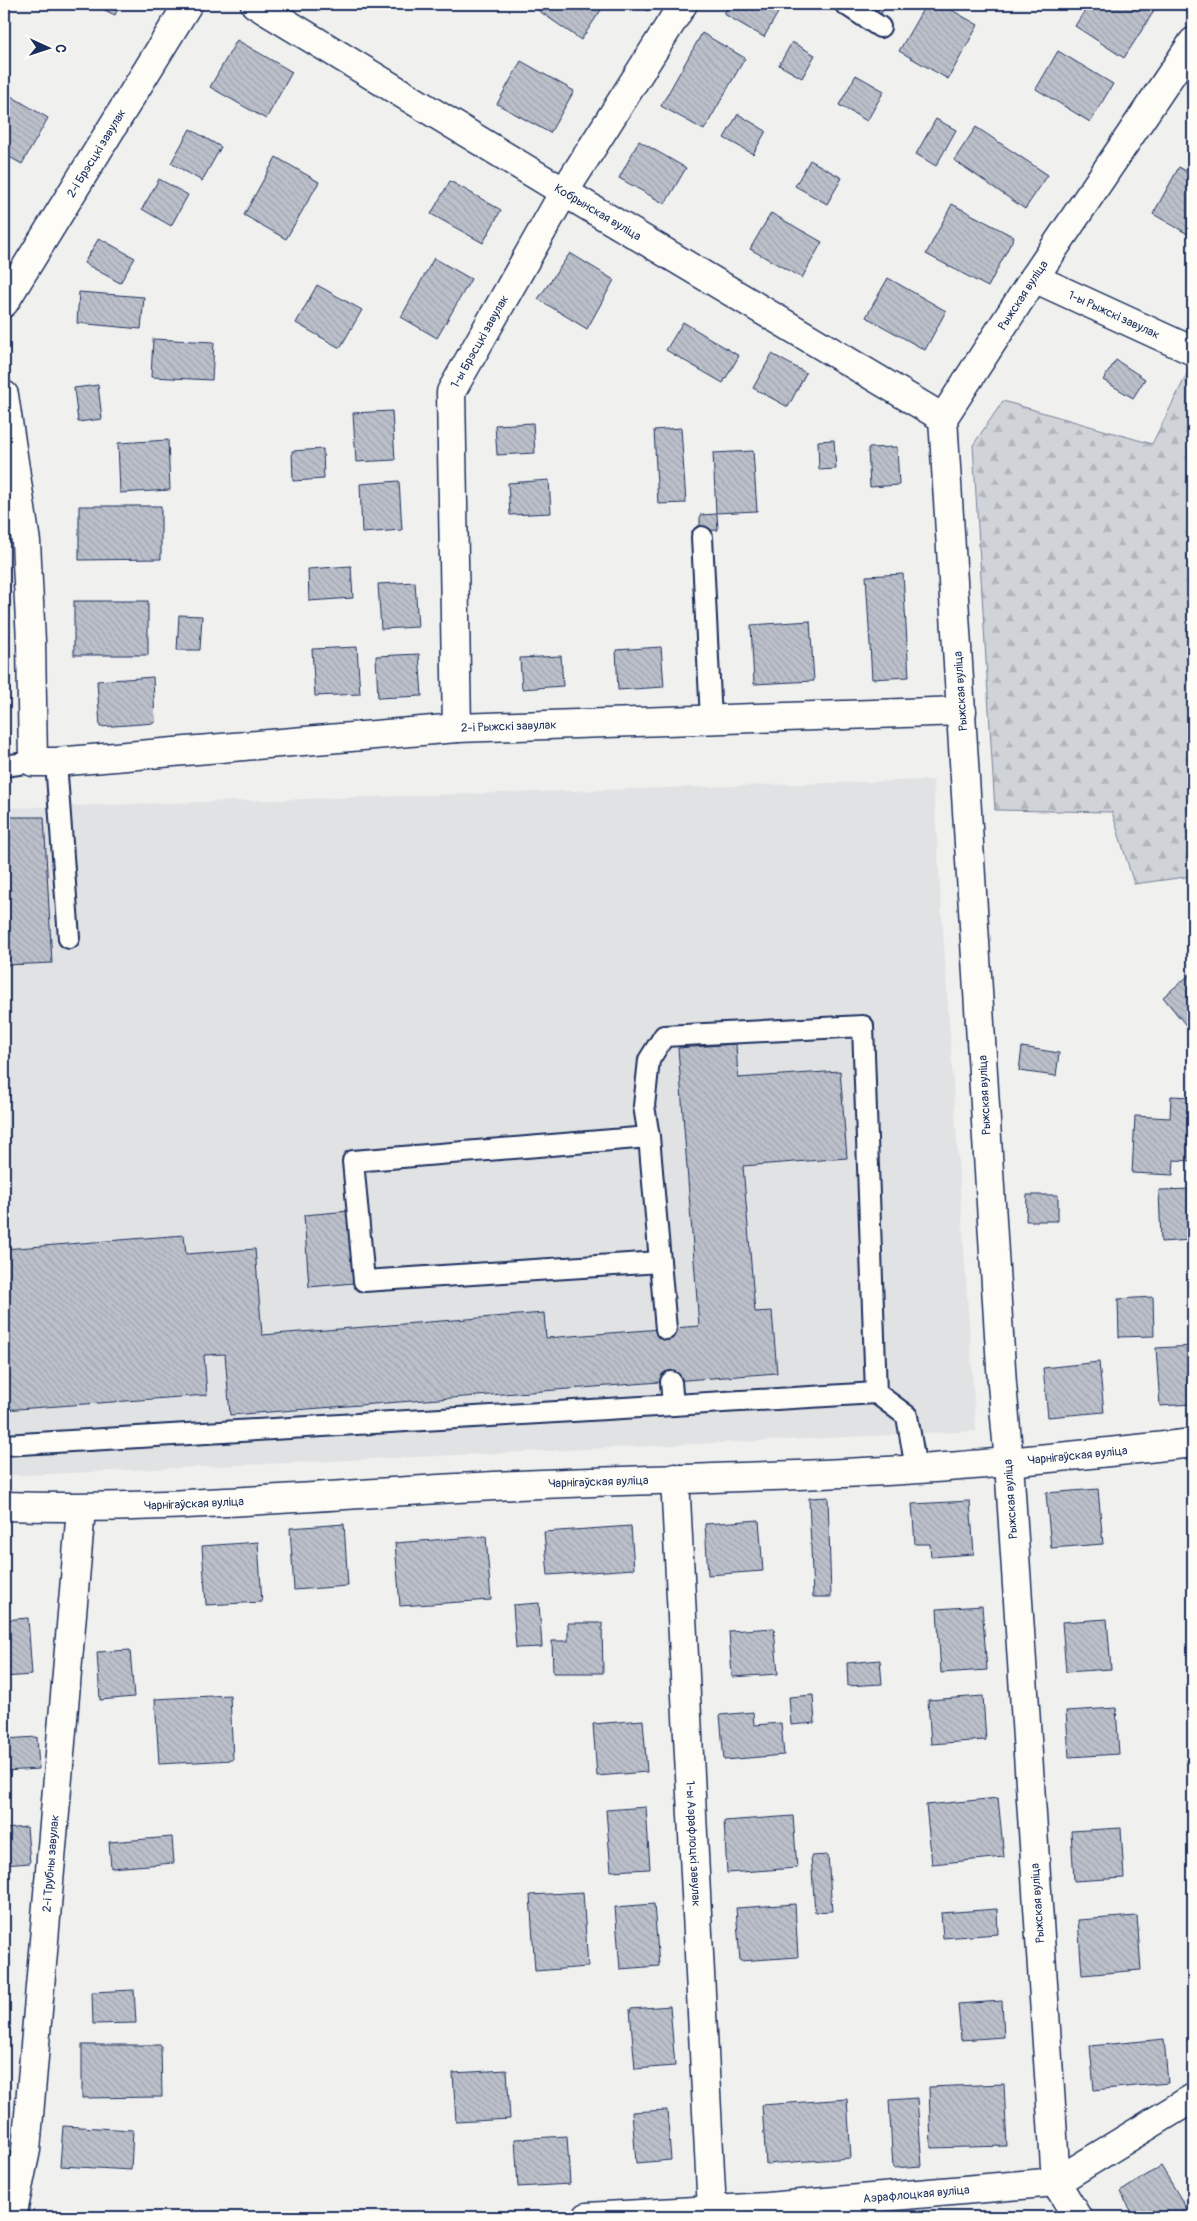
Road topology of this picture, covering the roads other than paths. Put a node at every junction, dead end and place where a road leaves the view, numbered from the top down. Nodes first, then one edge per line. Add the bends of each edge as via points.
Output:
1 (188, 4) edge
2 (255, 4) edge
3 (683, 4) edge
4 (844, 4) edge
5 (880, 26) dead end
6 (1193, 42) edge
7 (564, 192) junction
8 (1034, 278) junction
9 (4, 303) edge
10 (1193, 351) edge
11 (4, 395) edge
12 (943, 418) junction
13 (702, 537) dead end
14 (962, 711) junction
15 (711, 720) junction
16 (456, 728) junction
17 (44, 762) junction
18 (4, 766) edge
19 (68, 938) dead end
20 (649, 1137) junction
21 (660, 1262) junction
22 (666, 1329) dead end
23 (671, 1382) dead end
24 (876, 1394) junction
25 (673, 1405) junction
26 (1193, 1443) edge
27 (4, 1445) edge
28 (1009, 1463) junction
29 (916, 1469) junction
30 (676, 1478) junction
31 (4, 1506) edge
32 (81, 1509) junction
33 (1193, 2098) edge
34 (1056, 2182) junction
35 (712, 2211) junction
36 (767, 2212) edge
37 (12, 2217) edge
38 (587, 2217) edge
39 (1077, 2217) edge

1 - 9 street, 2-і Брэсцкі завулак
2 - 7 street, Кобрынская вуліца
3 - 7 street, 1-ы Брэсцкі завулак
4 - 5 lane
6 - 8 street, Рыжская вуліца
7 - 12 street, Кобрынская вуліца
7 - 16 street, 1-ы Брэсцкі завулак via 451,392
8 - 10 street, 1-ы Рыжскі завулак
8 - 12 street, Рыжская вуліца
11 - 17 street via 26,542 31,642
12 - 14 street, Рыжская вуліца
13 - 15 lane
14 - 15 street, 2-і Рыжскі завулак
14 - 28 street, Рыжская вуліца
15 - 16 street, 2-і Рыжскі завулак
16 - 17 street, 2-і Рыжскі завулак
17 - 18 lane
17 - 19 lane
20 - 21 lane
20 - 21 lane via 353,1160 364,1280
20 - 24 lane via 644,1106 649,1060 664,1036 863,1026
21 - 22 lane
23 - 25 lane
24 - 25 lane
24 - 29 lane via 906,1416
25 - 27 lane
26 - 28 street, Чарнігаўская вуліца
28 - 29 street, Чарнігаўская вуліца
28 - 34 street, Рыжская вуліца
29 - 30 street, Чарнігаўская вуліца
30 - 32 street, Чарнігаўская вуліца
30 - 35 street, 1-ы Аэрафлоцкі завулак
31 - 32 street, Чарнігаўская вуліца
32 - 37 street, 2-і Трубны завулак via 26,2150
33 - 34 street, Аэрафлоцкая вуліца
34 - 36 street, Аэрафлоцкая вуліца
34 - 39 street, Рыжская вуліца
35 - 36 street, Аэрафлоцкая вуліца
35 - 38 street, Аэрафлоцкая вуліца

